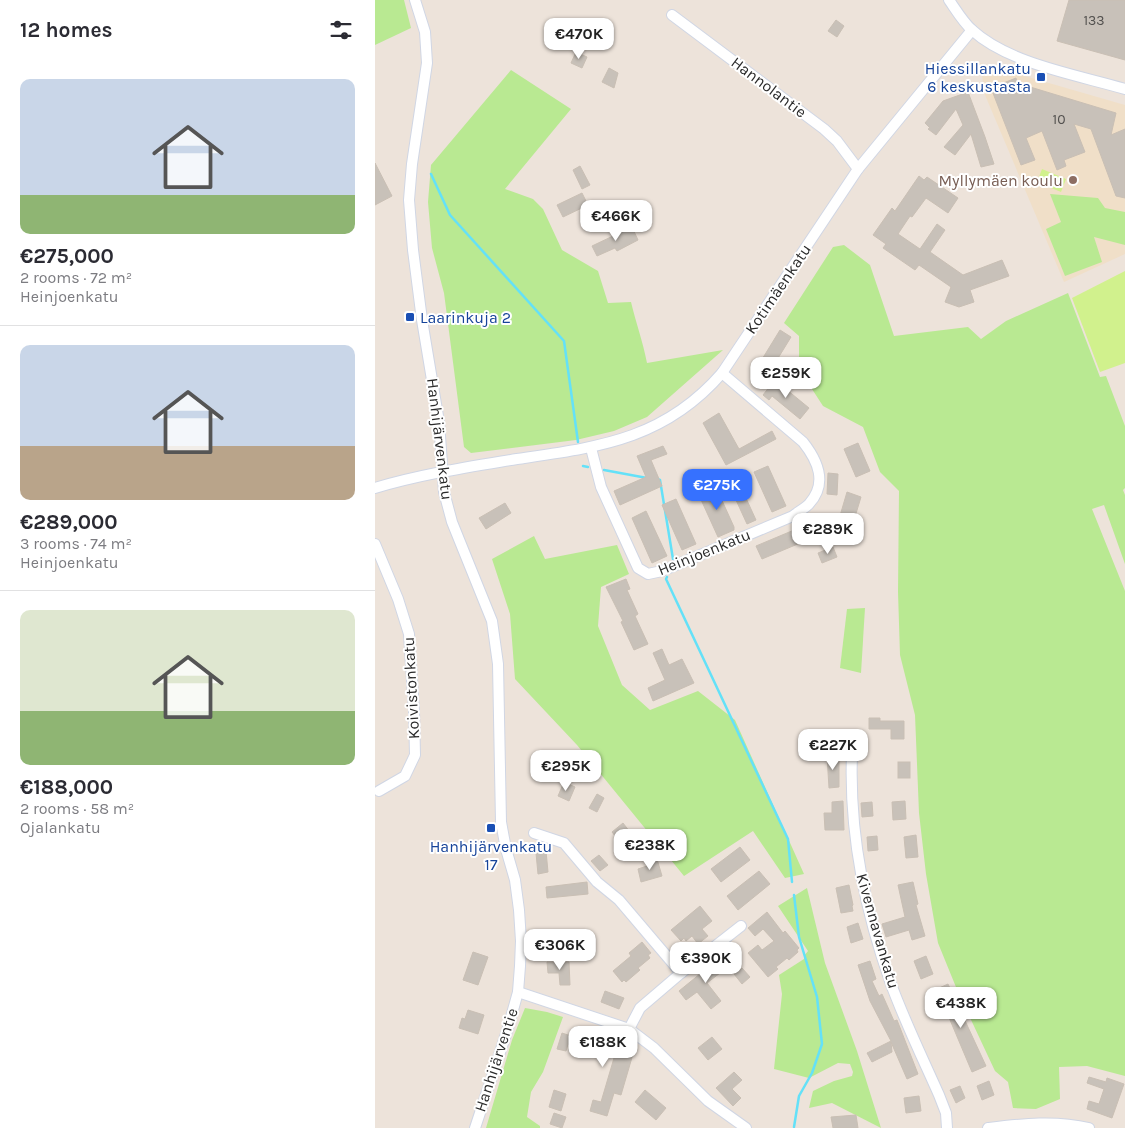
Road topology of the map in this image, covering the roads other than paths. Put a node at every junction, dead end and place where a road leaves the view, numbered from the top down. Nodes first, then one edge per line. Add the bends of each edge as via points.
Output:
1 (415, 0) edge
2 (949, 0) edge
3 (672, 15) dead end
4 (972, 30) junction
5 (1125, 89) edge
6 (858, 169) junction
7 (721, 373) junction
8 (591, 448) junction
9 (443, 471) junction
10 (375, 488) edge
11 (375, 544) edge
12 (852, 754) dead end
13 (379, 791) dead end
14 (533, 833) dead end
15 (741, 926) dead end
16 (681, 973) junction
17 (518, 992) junction
18 (629, 1029) junction
19 (742, 1127) edge
20 (475, 1128) edge
21 (947, 1128) edge
22 (988, 1128) edge
23 (1089, 1128) edge

1 - 9 street, Hanhijärvenkatu via 425,32 427,63 409,200
2 - 4 street
3 - 6 street, Hannolantie via 824,129
4 - 5 street via 988,42 1030,62
4 - 6 street, Kotimäenkatu
6 - 7 street, Kotimäenkatu
7 - 8 street, Kotimäenkatu via 707,390 661,423 639,434
7 - 8 street, Heinjoenkatu via 803,442 814,456 820,483 809,504 793,516 663,571 648,574 638,568 601,487
8 - 9 street, Kotimäenkatu
9 - 10 street, Kotimäenkatu
9 - 17 street, Hanhijärvenkatu via 444,492 452,522 492,622 495,638 501,822 515,880 521,941
11 - 13 street, Koivistonkatu via 409,634 415,711 415,754 405,776
12 - 21 street, Kivennavankatu via 853,824 868,907 892,986 939,1095
14 - 16 street via 565,843
15 - 16 street
16 - 18 street via 640,1008
17 - 18 street
17 - 20 street, Hanhijärventie
18 - 19 street via 655,1048
22 - 23 street via 1041,1122

